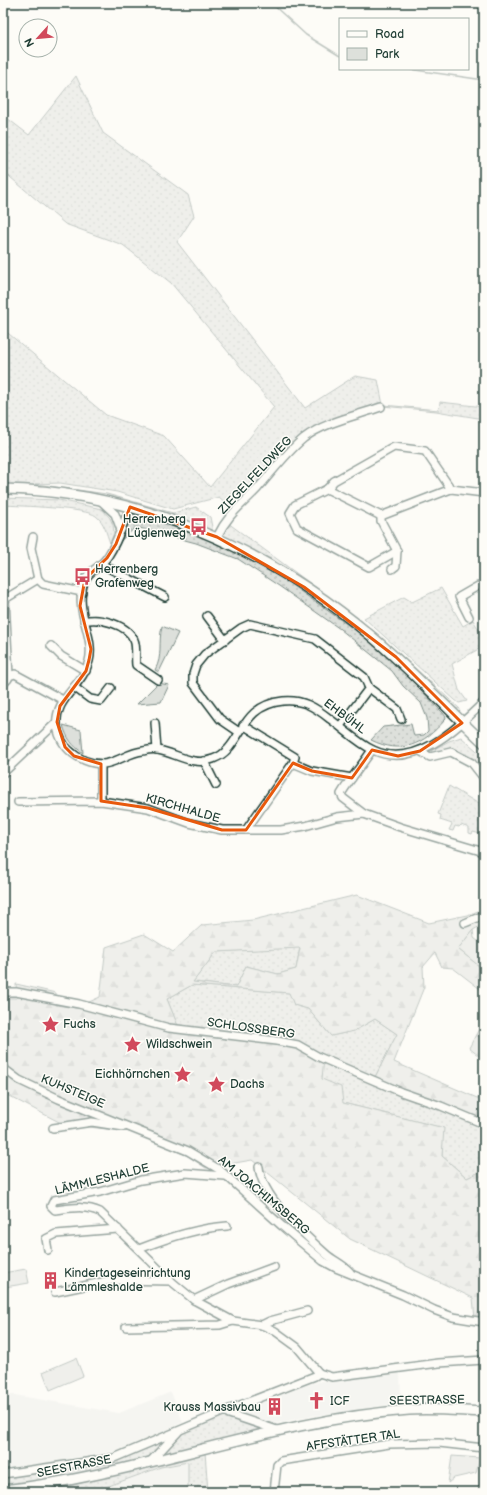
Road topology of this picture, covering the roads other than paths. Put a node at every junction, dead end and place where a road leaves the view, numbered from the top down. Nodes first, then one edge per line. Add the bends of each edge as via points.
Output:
1 (381, 407) dead end
2 (3, 489) edge
3 (327, 489) junction
4 (451, 489) junction
5 (484, 493) edge
6 (100, 500) junction
7 (130, 507) junction
8 (381, 516) junction
9 (121, 530) junction
10 (33, 537) dead end
11 (217, 537) junction
12 (397, 551) junction
13 (101, 564) junction
14 (392, 569) dead end
15 (38, 580) junction
16 (484, 586) edge
17 (82, 592) junction
18 (166, 597) dead end
19 (4, 598) edge
20 (207, 616) dead end
21 (469, 617) dead end
22 (84, 621) junction
23 (225, 640) junction
24 (51, 646) dead end
25 (86, 671) junction
26 (9, 676) junction
27 (158, 680) dead end
28 (3, 684) edge
29 (74, 687) junction
30 (111, 688) dead end
31 (368, 688) junction
32 (63, 700) junction
33 (484, 702) edge
34 (401, 719) dead end
35 (56, 722) junction
36 (155, 723) dead end
37 (462, 723) junction
38 (340, 726) junction
39 (241, 728) junction
40 (484, 743) edge
41 (157, 750) junction
42 (372, 750) junction
43 (420, 751) junction
44 (204, 761) junction
45 (293, 763) junction
46 (101, 764) junction
47 (3, 772) edge
48 (483, 777) edge
49 (350, 780) junction
50 (216, 785) dead end
51 (101, 801) junction
52 (18, 802) dead end
53 (364, 814) junction
54 (246, 830) junction
55 (484, 852) edge
56 (484, 915) edge
57 (465, 923) dead end
58 (3, 992) edge
59 (3, 1068) edge
60 (484, 1124) edge
61 (53, 1128) dead end
62 (136, 1128) junction
63 (259, 1168) dead end
64 (226, 1176) junction
65 (227, 1226) dead end
66 (118, 1229) junction
67 (139, 1249) junction
68 (48, 1250) dead end
69 (274, 1267) dead end
70 (351, 1274) junction
71 (171, 1281) junction
72 (55, 1292) dead end
73 (194, 1300) junction
74 (307, 1311) dead end
75 (233, 1322) junction
76 (484, 1322) edge
77 (262, 1325) junction
78 (126, 1327) dead end
79 (484, 1360) edge
80 (319, 1373) junction
81 (225, 1411) junction
82 (484, 1412) edge
83 (179, 1430) junction
84 (277, 1430) junction
85 (484, 1448) edge
86 (150, 1462) junction
87 (3, 1474) edge
88 (3, 1490) edge
89 (274, 1491) edge

1 - 11 street, ZIEGELFELDWEG via 328,425 305,437 230,514
2 - 6 main road via 25,489
3 - 4 street via 334,481 394,447 424,451
3 - 8 street
3 - 12 street via 295,505 290,513 297,528 370,567
4 - 5 street
4 - 8 street
6 - 7 main road
6 - 9 street via 115,514
7 - 9 street
7 - 11 main road
8 - 12 street via 381,521
9 - 13 street via 116,544
10 - 15 street via 31,548
11 - 37 main road via 261,560 352,621 396,657
12 - 14 street via 396,566
13 - 17 street via 87,575
13 - 18 street
15 - 17 street via 43,584
15 - 19 street
16 - 21 street via 478,586 459,597
17 - 22 street via 80,606
19 - 26 street
20 - 23 street
22 - 25 street via 91,649
22 - 27 street via 93,618 122,626 124,634 134,640 136,665
23 - 31 street via 250,624 315,639 364,677
23 - 39 street via 200,659 193,674 193,683 220,719
24 - 25 street via 61,656
25 - 29 street
26 - 28 street
26 - 32 street via 16,674
29 - 30 street via 90,699 101,701
29 - 32 street
31 - 34 street via 397,709
31 - 38 street
32 - 35 street
33 - 37 street, EHBÜHL
35 - 46 street, EHBÜHL via 58,736 74,756
35 - 47 street
36 - 41 street
37 - 40 main road
37 - 43 street, EHBÜHL
38 - 39 street, EHBÜHL via 315,707 292,700 265,705 248,717
38 - 42 street, EHBÜHL
39 - 44 street, EHBÜHL via 221,754
39 - 45 street via 295,757
41 - 44 street, EHBÜHL via 188,761
41 - 46 street, EHBÜHL via 140,751 112,763
42 - 43 street, EHBÜHL via 398,756
42 - 49 street
43 - 48 street via 430,757 451,752 472,763
44 - 50 street
45 - 49 street via 312,771
45 - 54 street
46 - 51 street
49 - 53 street via 341,794
51 - 52 street, KIRCHHALDE
51 - 54 street, KIRCHHALDE via 148,808 189,823 222,830
53 - 54 street, KIRCHHALDE via 337,817 281,830
53 - 55 street
56 - 57 street
58 - 60 street, SCHLOSSBERG via 16,992 79,1004 169,1028 298,1045 319,1057 401,1092
59 - 62 street, KUHSTEIGE via 20,1080 59,1099
61 - 62 street via 92,1122
62 - 64 street, AM JOACHIMSBERG via 188,1151
63 - 70 street, AM JOACHIMSBERG via 269,1193 285,1214 327,1255 344,1265
64 - 66 street, LÄMMLESHALDE via 185,1173 148,1178 101,1192 54,1200 52,1203 51,1206 56,1210 79,1206 92,1208
64 - 70 street, AM JOACHIMSBERG via 323,1261
65 - 67 street via 208,1227
66 - 67 street, LÄMMLESHALDE
66 - 68 street via 56,1234 46,1239
67 - 71 street, LÄMMLESHALDE
69 - 73 street
70 - 76 street, AM JOACHIMSBERG via 453,1317
71 - 72 street via 112,1280
71 - 73 street, LÄMMLESHALDE
73 - 75 street, LÄMMLESHALDE
74 - 77 street
75 - 77 street, LÄMMLESHALDE
75 - 78 street via 220,1325
77 - 80 street, LÄMMLESHALDE via 276,1331 297,1347
79 - 80 street via 439,1363 332,1378
80 - 81 street
81 - 83 street
81 - 84 street, SEESTRASSE
82 - 84 main road, SEESTRASSE via 410,1409
83 - 86 street
83 - 87 street via 114,1458
84 - 86 main road, SEESTRASSE
85 - 89 street, AFFSTÄTTER TAL via 439,1443 390,1444 281,1461 277,1465
86 - 88 main road, SEESTRASSE via 58,1482

